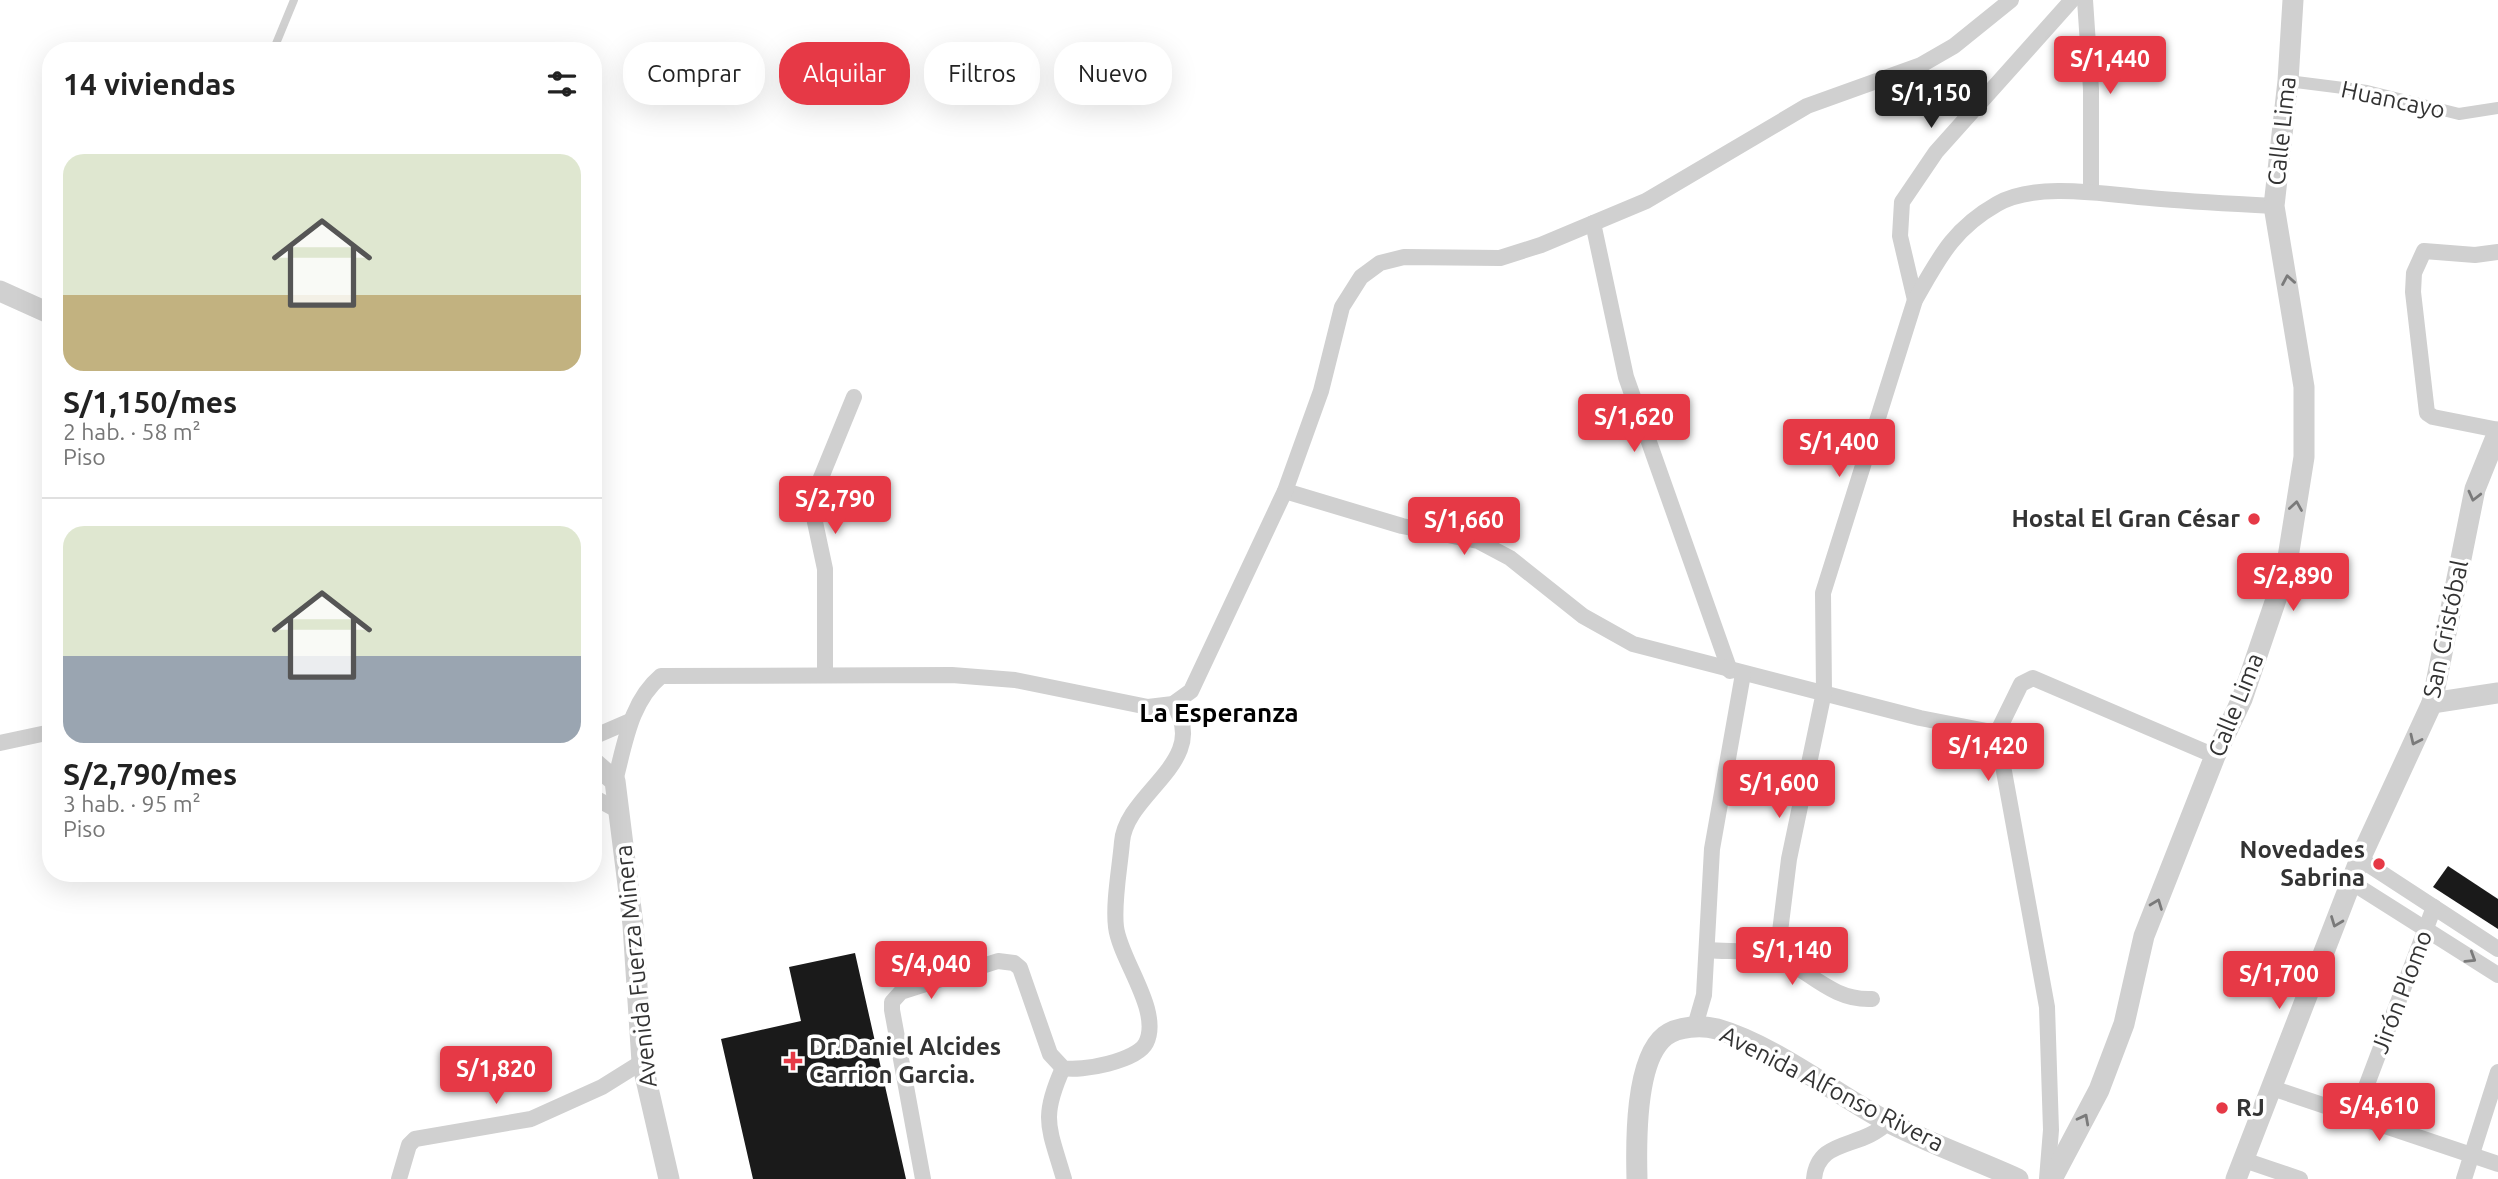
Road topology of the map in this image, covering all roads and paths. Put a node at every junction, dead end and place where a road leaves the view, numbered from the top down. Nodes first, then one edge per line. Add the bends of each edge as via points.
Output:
1 (294, 0) edge
2 (2011, 0) edge
3 (2072, 0) edge
4 (2085, 0) edge
5 (2293, 0) edge
6 (277, 42) edge
7 (2288, 81) junction
8 (2498, 108) edge
9 (2091, 192) junction
10 (2274, 206) junction
11 (1593, 223) junction
12 (2498, 252) edge
13 (0, 291) edge
14 (1915, 300) junction
15 (42, 310) edge
16 (854, 397) dead end
17 (2498, 431) edge
18 (1285, 491) junction
19 (1736, 672) junction
20 (825, 675) junction
21 (1824, 692) junction
22 (2498, 693) edge
23 (2432, 703) junction
24 (1173, 704) junction
25 (630, 721) junction
26 (602, 733) edge
27 (1997, 733) junction
28 (42, 734) edge
29 (0, 743) edge
30 (2215, 756) junction
31 (602, 770) edge
32 (615, 781) junction
33 (602, 802) edge
34 (619, 811) junction
35 (2360, 859) junction
36 (2351, 882) junction
37 (2434, 907) junction
38 (2427, 930) junction
39 (2498, 949) edge
40 (1708, 950) junction
41 (1777, 956) junction
42 (2498, 975) edge
43 (1872, 999) dead end
44 (1695, 1026) junction
45 (642, 1062) junction
46 (1063, 1068) junction
47 (2498, 1073) edge
48 (2272, 1088) junction
49 (2355, 1116) junction
50 (1888, 1122) junction
51 (2471, 1155) junction
52 (2498, 1164) edge
53 (2240, 1170) edge
54 (399, 1179) edge
55 (669, 1179) edge
56 (923, 1179) edge
57 (1064, 1179) edge
58 (1637, 1179) edge
59 (1814, 1179) edge
60 (2018, 1179) edge
61 (2047, 1179) edge
62 (2052, 1179) edge
63 (2300, 1179) edge
64 (2464, 1179) edge

1 - 6 lane
2 - 11 street via 1954,46 1921,65 1807,106 1646,201
3 - 14 street via 1936,152 1902,202 1900,236
4 - 9 street
5 - 7 street, Calle Lima
7 - 8 street, Huancayo via 2367,91 2459,114
7 - 10 street, Calle Lima
9 - 10 street
9 - 14 street via 2025,193 1999,202 1954,236 1938,255
30 -> 10 street, Calle Lima via 2242,699 2286,570 2304,457 2304,387
11 - 18 street via 1500,258 1404,257 1380,263 1361,277 1342,307 1321,391
11 - 19 street via 1626,377
12 - 17 street via 2424,251 2414,273 2413,292 2427,413
13 - 15 street
14 - 21 street via 1823,593
16 - 20 street via 812,508 825,569
17 -> 23 street, San Cristóbal via 2475,489
18 - 19 street via 1402,526 1478,541 1510,558 1583,616 1633,645
18 - 24 street via 1191,691
19 - 21 street
19 - 40 street via 1712,849
20 - 24 street via 1015,680 1148,707
20 - 25 street via 661,676 647,688
21 - 27 street
21 - 41 street via 1789,859
22 - 23 street
23 -> 35 street, San Cristóbal
24 - 46 street via 1185,732 1178,753 1123,831 1116,927 1149,1016 1147,1040 1133,1056 1085,1068
25 - 26 street
25 - 32 street
27 - 30 street via 2021,684 2033,678
27 - 61 street via 2047,1007 2051,1130
28 - 29 street
62 -> 30 street, Calle Lima via 2099,1090 2124,1024 2144,936
31 - 32 street
32 - 34 street, Avenida Fuerza Minera
33 - 34 street
34 - 45 street, Avenida Fuerza Minera via 633,925
35 - 36 street, San Cristóbal
35 - 37 street
36 - 38 street
36 -> 48 street, San Cristóbal
37 - 38 street, Jirón Plomo
37 - 39 street
38 -> 42 street
38 - 49 street, Jirón Plomo
40 - 41 street
40 - 44 street via 1704,995
41 - 43 street via 1836,994
44 - 50 street, Avenida Alfonso Rivera via 1717,1029 1754,1045
44 - 58 street, Avenida Alfonso Rivera via 1666,1035 1650,1056 1638,1111
45 - 54 street via 602,1087 530,1119 415,1139
45 - 55 street, Avenida Fuerza Minera
46 - 56 street via 1050,1055 1020,968 1014,963 998,961 901,992 892,1002 892,1010
46 - 57 street via 1049,1099 1047,1119
47 - 51 street
48 - 49 street
48 - 53 street, San Cristóbal
49 - 51 street
50 - 59 street via 1866,1139 1834,1147 1821,1157
50 - 60 street, Avenida Alfonso Rivera
51 - 52 street
51 - 64 street
53 - 63 street

